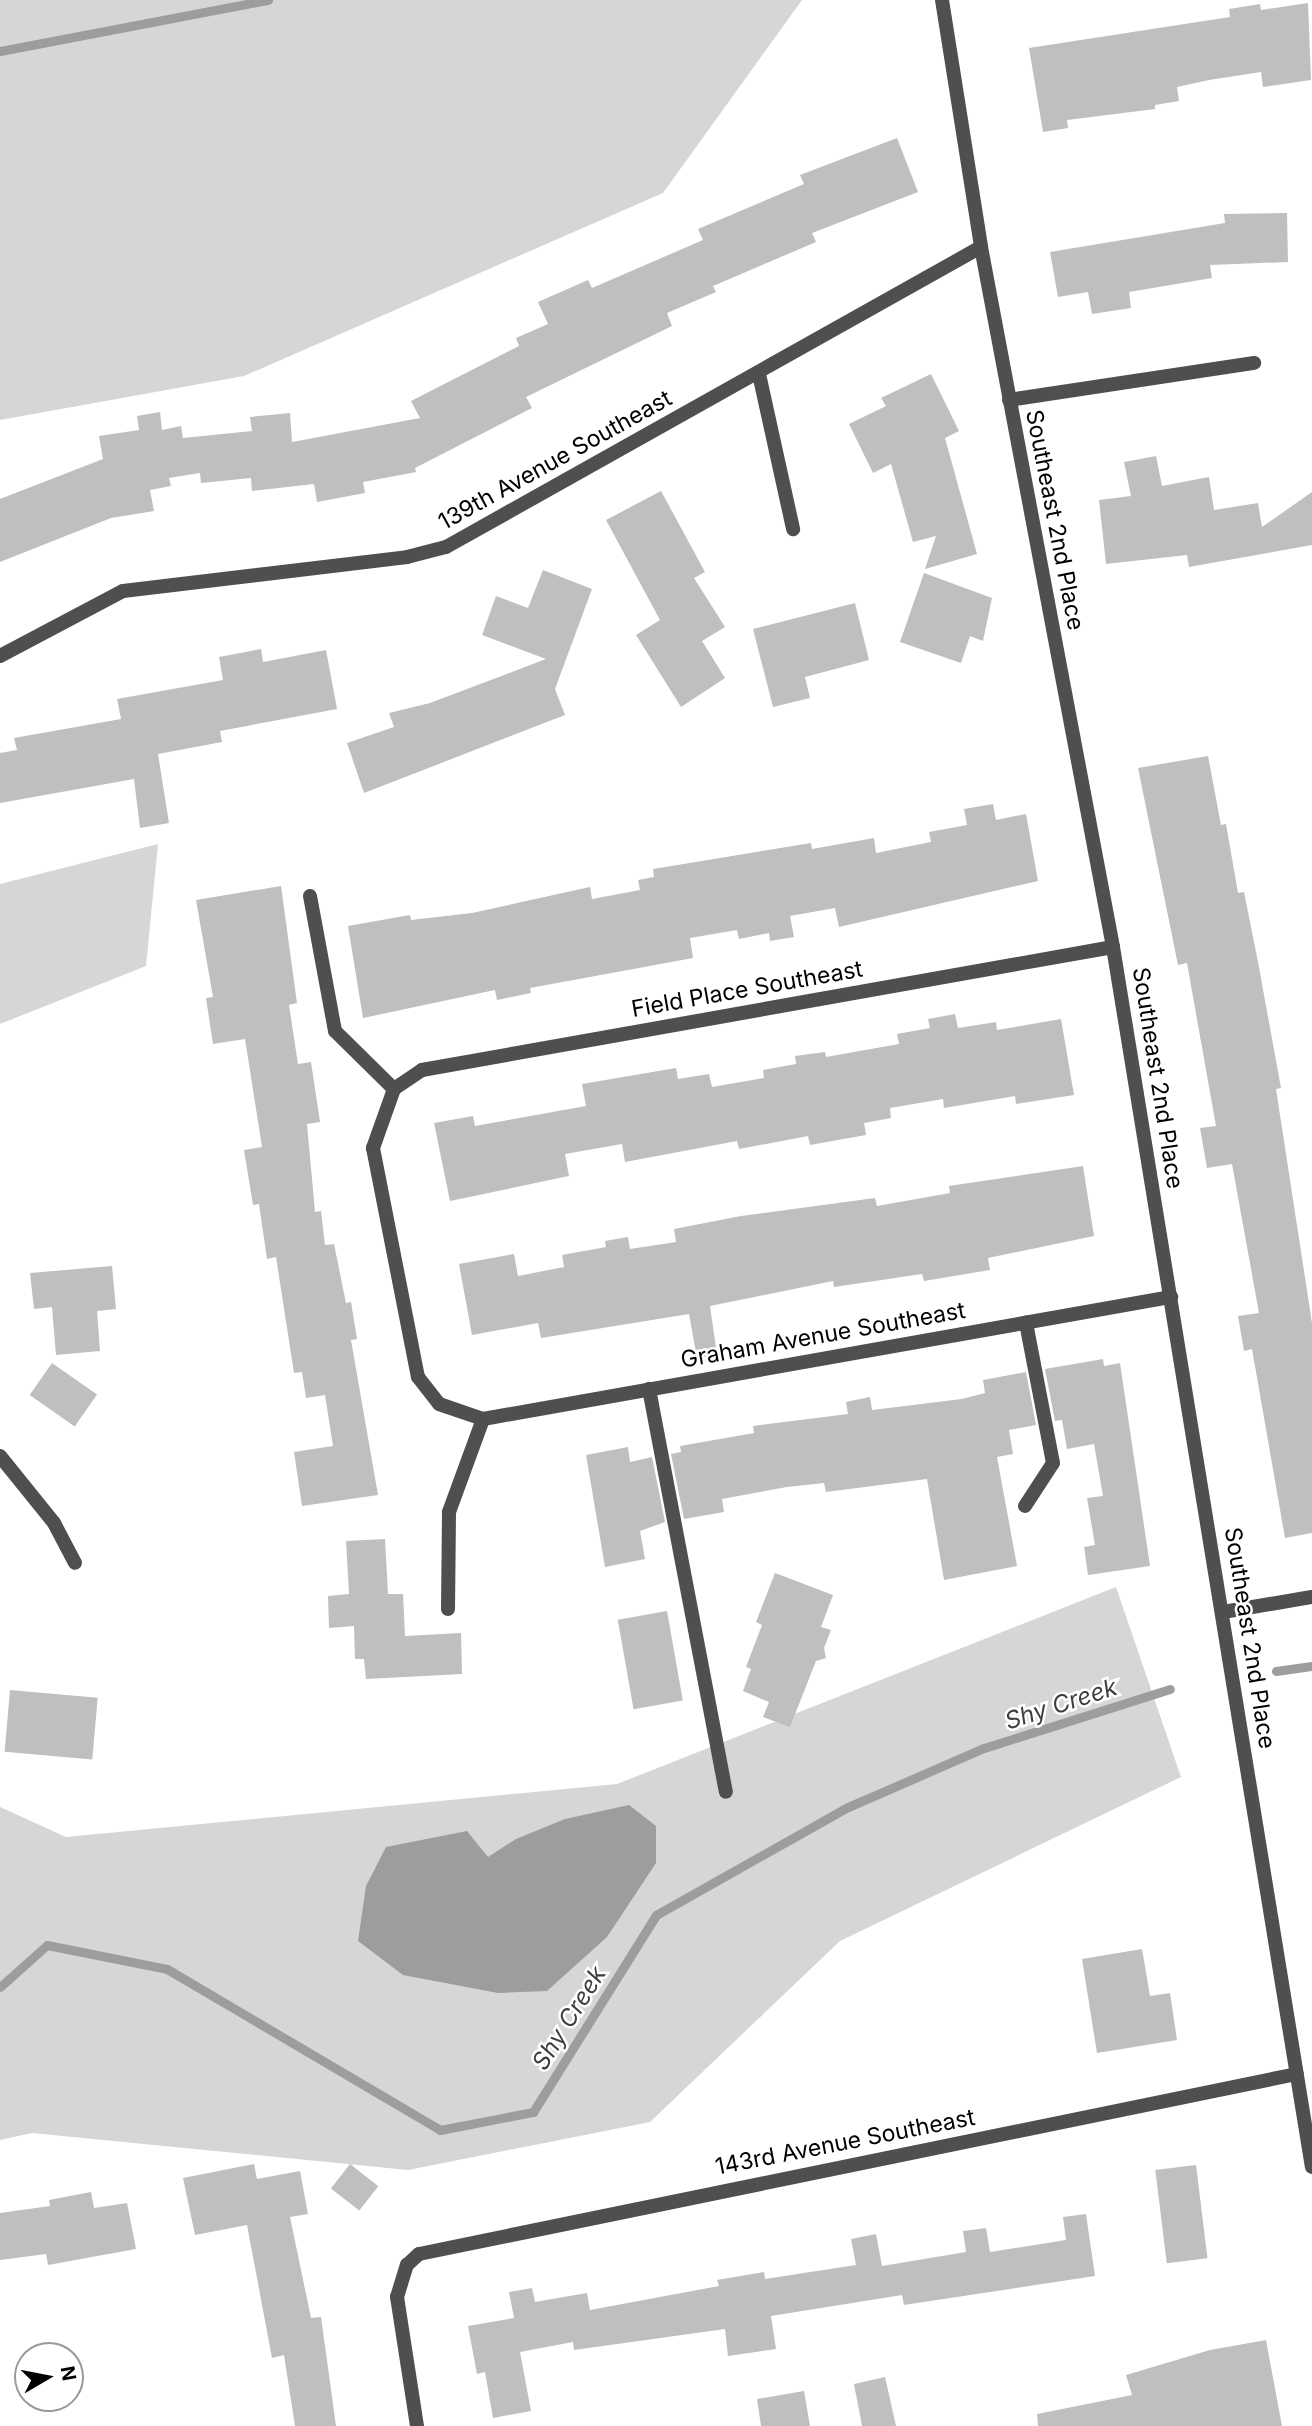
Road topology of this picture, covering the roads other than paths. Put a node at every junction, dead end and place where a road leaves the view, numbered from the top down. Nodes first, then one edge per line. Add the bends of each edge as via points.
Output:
1 (942, 0) edge
2 (981, 247) junction
3 (1254, 363) dead end
4 (759, 374) junction
5 (1009, 400) junction
6 (793, 529) dead end
7 (0, 656) edge
8 (310, 896) dead end
9 (1113, 947) junction
10 (394, 1089) junction
11 (1171, 1297) junction
12 (1026, 1323) junction
13 (649, 1389) junction
14 (483, 1419) junction
15 (0, 1455) edge
16 (1025, 1506) dead end
17 (75, 1563) dead end
18 (1312, 1597) edge
19 (448, 1609) dead end
20 (1223, 1612) junction
21 (726, 1792) dead end
22 (1297, 2074) junction
23 (1312, 2167) edge
24 (417, 2426) edge

1 - 2 street, Southeast 2nd Place
2 - 4 street, 139th Avenue Southeast
2 - 5 street, Southeast 2nd Place
3 - 5 street
4 - 6 street
4 - 7 street, 139th Avenue Southeast via 446,547 407,557 123,591
5 - 9 street, Southeast 2nd Place
8 - 10 street via 335,1031
9 - 10 street, Field Place Southeast via 422,1070
9 - 11 street, Southeast 2nd Place
10 - 14 street via 373,1148 418,1377 439,1404
11 - 12 street, Graham Avenue Southeast
11 - 20 street, Southeast 2nd Place
12 - 13 street, Graham Avenue Southeast
12 - 16 street via 1052,1463
13 - 14 street, Graham Avenue Southeast
13 - 21 street
14 - 19 street via 449,1512
15 - 17 street via 54,1523
18 - 20 street
20 - 22 street, Southeast 2nd Place
22 - 23 street, Southeast 2nd Place
22 - 24 street, 143rd Avenue Southeast via 432,2249 407,2265 397,2297

